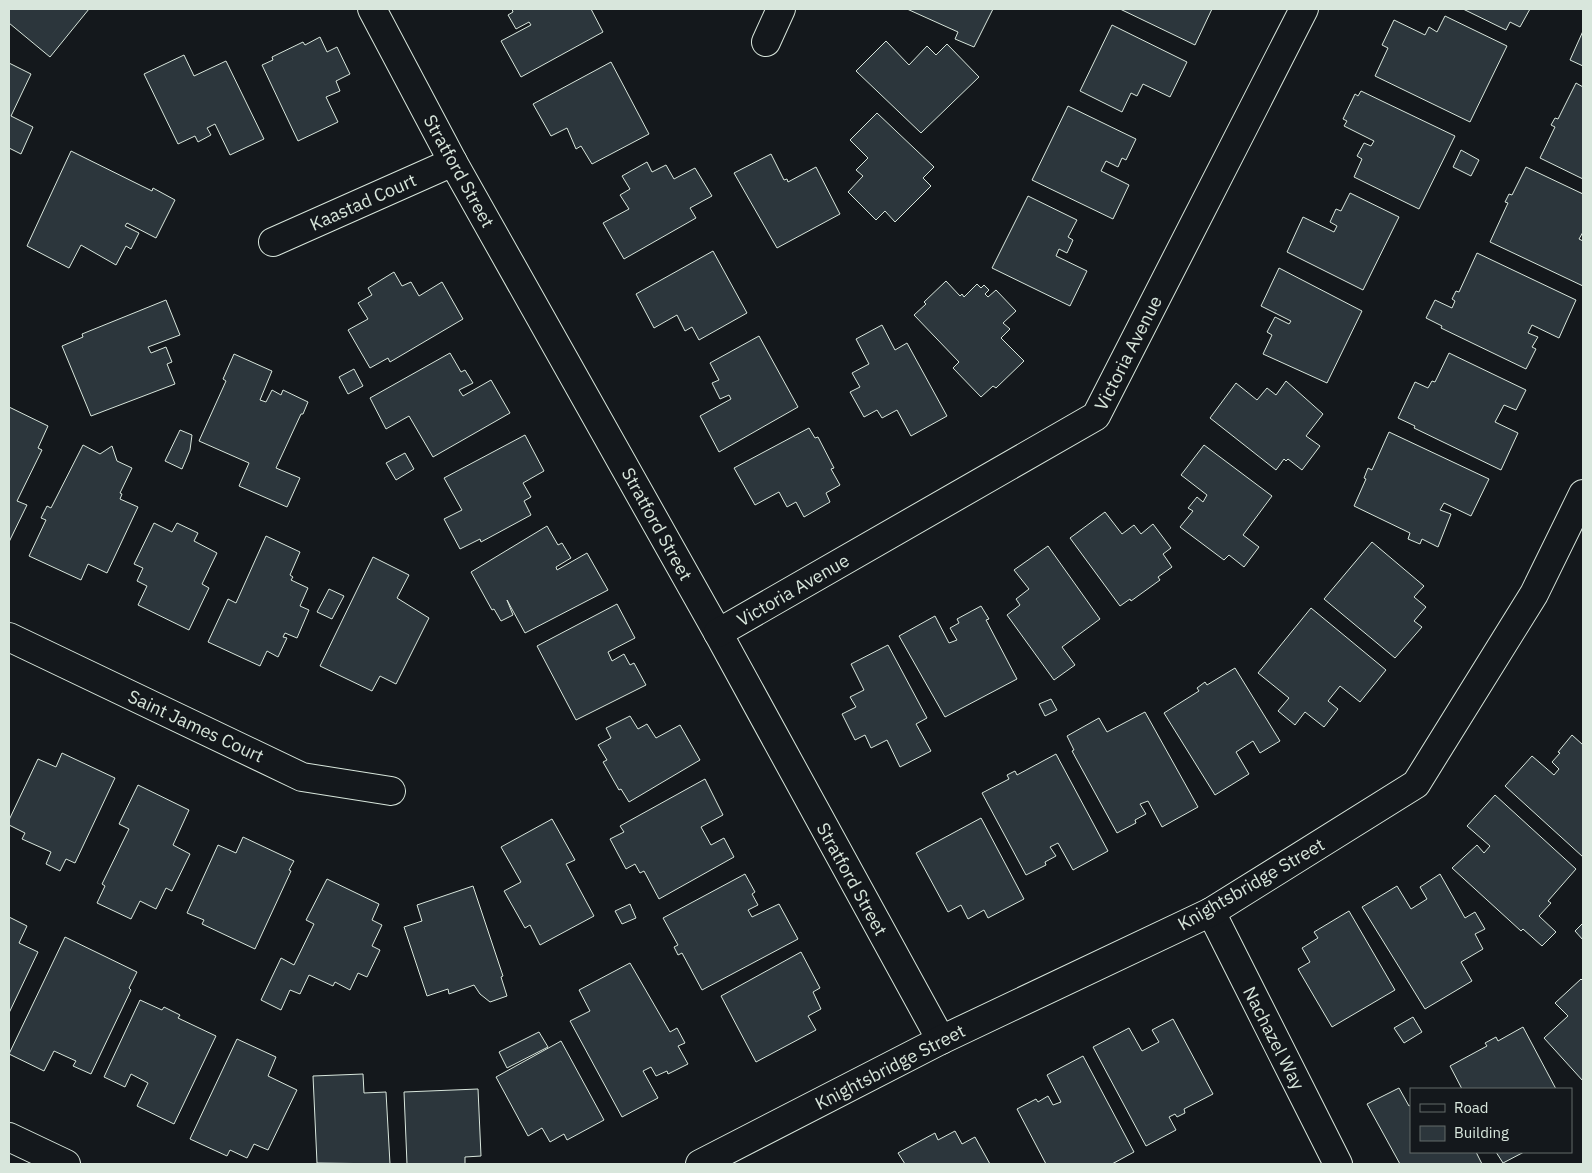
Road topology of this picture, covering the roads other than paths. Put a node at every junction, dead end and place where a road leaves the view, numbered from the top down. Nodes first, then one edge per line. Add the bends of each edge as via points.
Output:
1 (372, 9) edge
2 (781, 9) edge
3 (1304, 9) edge
4 (766, 42) dead end
5 (453, 162) junction
6 (273, 242) dead end
7 (1583, 494) edge
8 (718, 633) junction
9 (9, 637) edge
10 (390, 791) dead end
11 (1211, 912) junction
12 (940, 1040) junction
13 (9, 1137) edge
14 (66, 1164) edge
15 (700, 1164) edge
16 (1338, 1164) edge

1 - 5 street, Stratford Street
2 - 4 street
3 - 8 street, Victoria Avenue via 1096,416
5 - 6 street, Kaastad Court
5 - 8 street, Stratford Street
7 - 11 street, Knightsbridge Street via 1534,594 1416,784
8 - 12 street, Stratford Street
9 - 10 street, Saint James Court via 302,777
11 - 12 street, Knightsbridge Street
11 - 16 street, Nachazel Way
12 - 15 street, Knightsbridge Street
13 - 14 street

